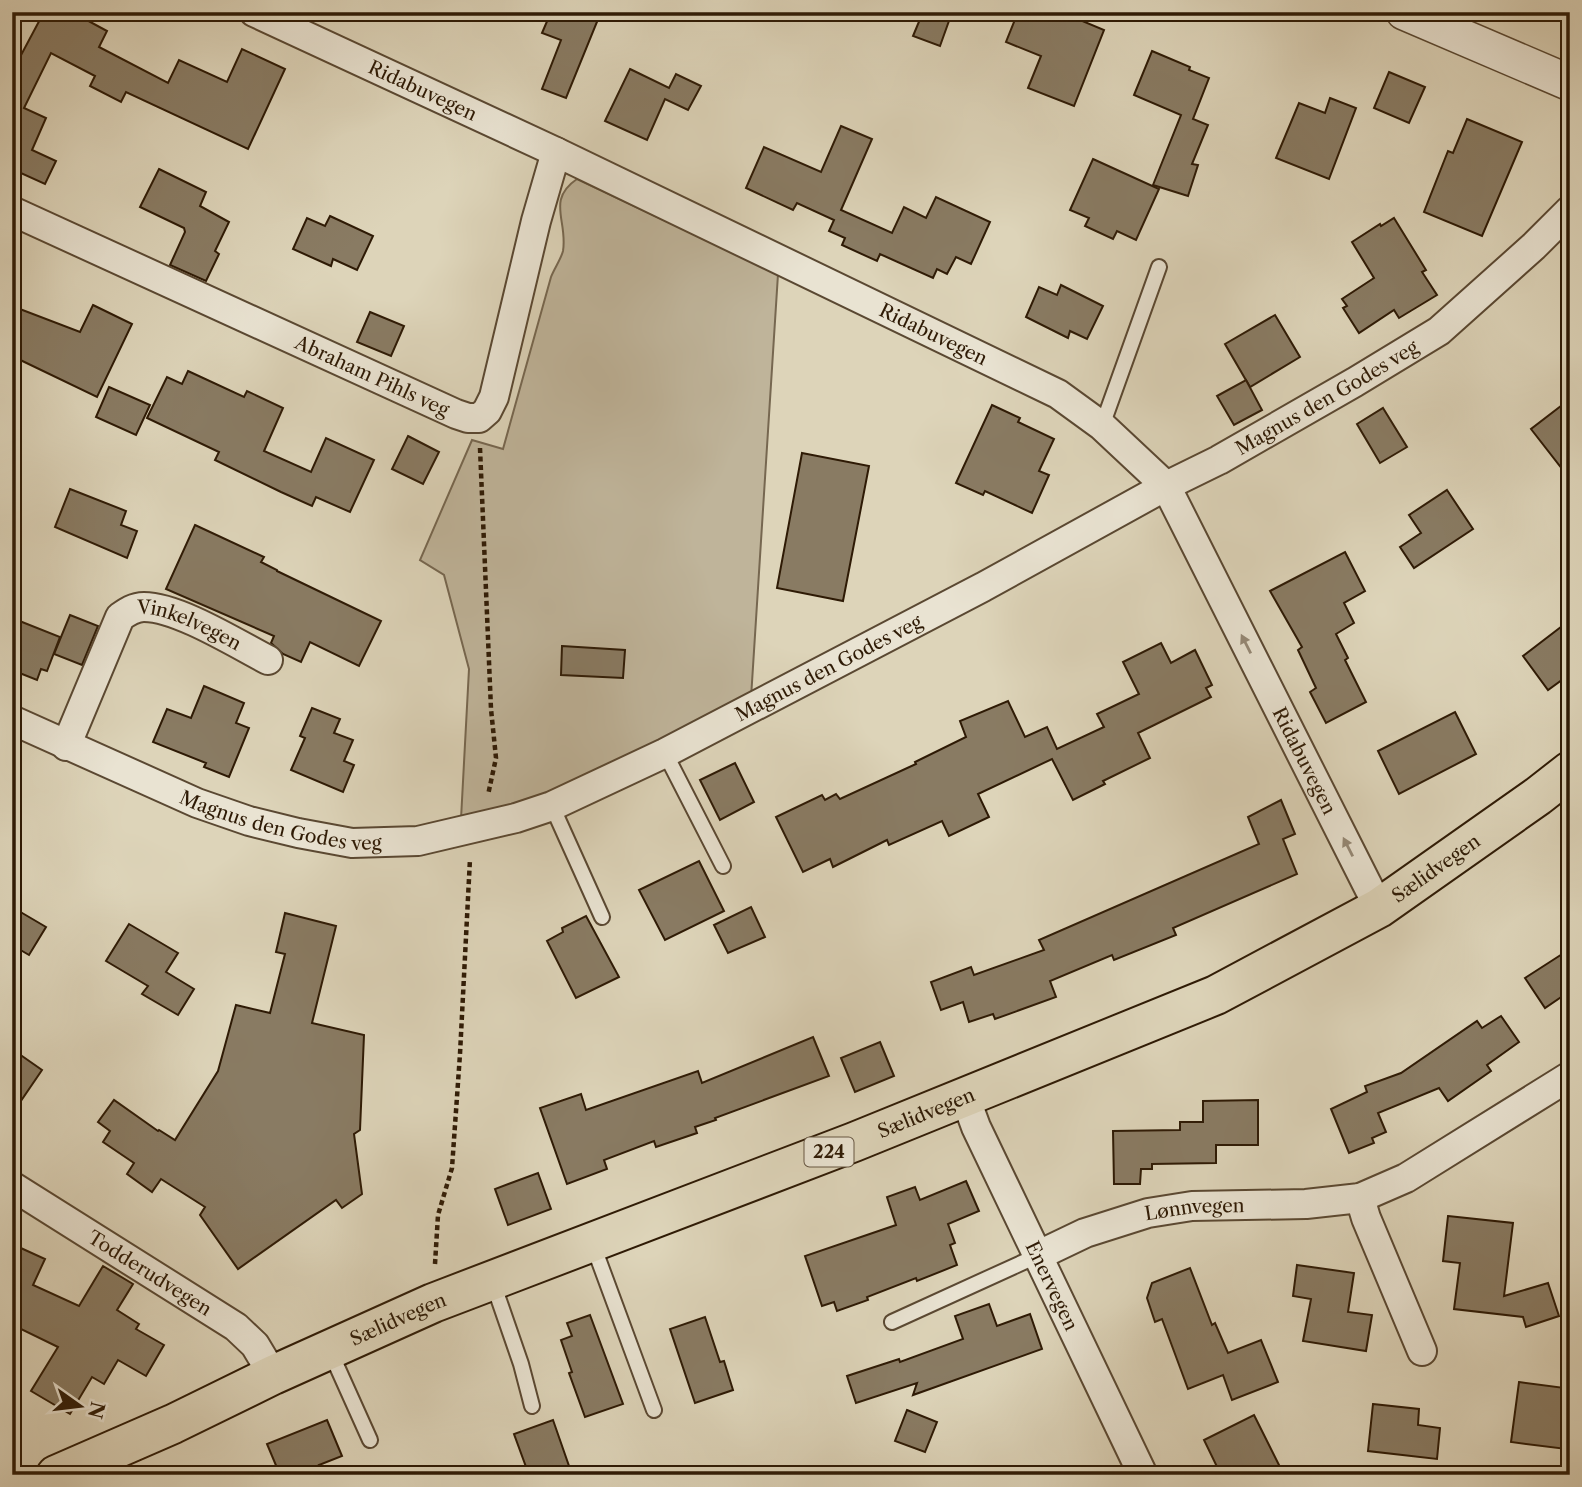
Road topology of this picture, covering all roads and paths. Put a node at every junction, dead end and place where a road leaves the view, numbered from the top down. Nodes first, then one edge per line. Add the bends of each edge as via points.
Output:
1 (254, 12) edge
2 (1404, 12) edge
3 (1570, 83) edge
4 (556, 152) junction
5 (1570, 209) edge
6 (12, 211) edge
7 (1159, 267) dead end
8 (479, 418) junction
9 (1102, 426) junction
10 (1166, 486) junction
11 (268, 660) dead end
12 (12, 720) edge
13 (66, 746) junction
14 (665, 753) junction
15 (1570, 771) edge
16 (552, 806) junction
17 (472, 830) junction
18 (723, 866) dead end
19 (1379, 908) junction
20 (602, 917) dead end
21 (1570, 1076) edge
22 (965, 1097) junction
23 (12, 1186) edge
24 (1360, 1198) junction
25 (592, 1244) junction
26 (1039, 1255) junction
27 (492, 1281) junction
28 (433, 1303) junction
29 (892, 1322) dead end
30 (329, 1349) junction
31 (1422, 1351) dead end
32 (273, 1375) junction
33 (532, 1406) dead end
34 (654, 1410) dead end
35 (370, 1440) dead end
36 (56, 1475) edge
37 (1143, 1475) edge

1 - 4 street, Ridabuvegen
2 - 3 street
4 - 8 street via 494,397
4 - 9 street, Ridabuvegen via 1058,394
5 - 10 street, Magnus den Godes veg via 1439,331 1219,460
6 - 8 street, Abraham Pihls veg via 456,415
7 - 9 lane
8 - 17 path via 496,758 483,814
9 - 10 street, Ridabuvegen
10 - 14 street, Magnus den Godes veg
19 -> 10 street, Ridabuvegen
11 - 13 street, Vinkelvegen via 177,614 142,607 129,610 120,617
12 - 13 street, Magnus den Godes veg
13 - 17 street, Magnus den Godes veg via 197,803 298,833 352,843 418,841
14 - 16 street, Magnus den Godes veg
14 - 18 lane
15 - 19 main road, Sælidvegen / 224
16 - 17 street, Magnus den Godes veg
16 - 20 lane
17 - 28 path via 452,1168 438,1215
19 - 22 main road, Sælidvegen / 224 via 1216,995
21 - 24 street, Lønnvegen via 1406,1178
22 - 25 main road, Sælidvegen / 224
22 - 26 street, Enervegen
23 - 32 street, Todderudvegen via 236,1327 255,1345
24 - 26 street, Lønnvegen via 1306,1205 1192,1206 1148,1213 1085,1233
24 - 31 street
25 - 27 main road, Sælidvegen / 224
25 - 34 lane
26 - 29 lane
26 - 37 street, Enervegen
27 - 28 main road, Sælidvegen / 224
27 - 33 lane
28 - 30 main road, Sælidvegen / 224
30 - 32 main road, Sælidvegen / 224
30 - 35 lane
32 - 36 main road, Sælidvegen / 224

